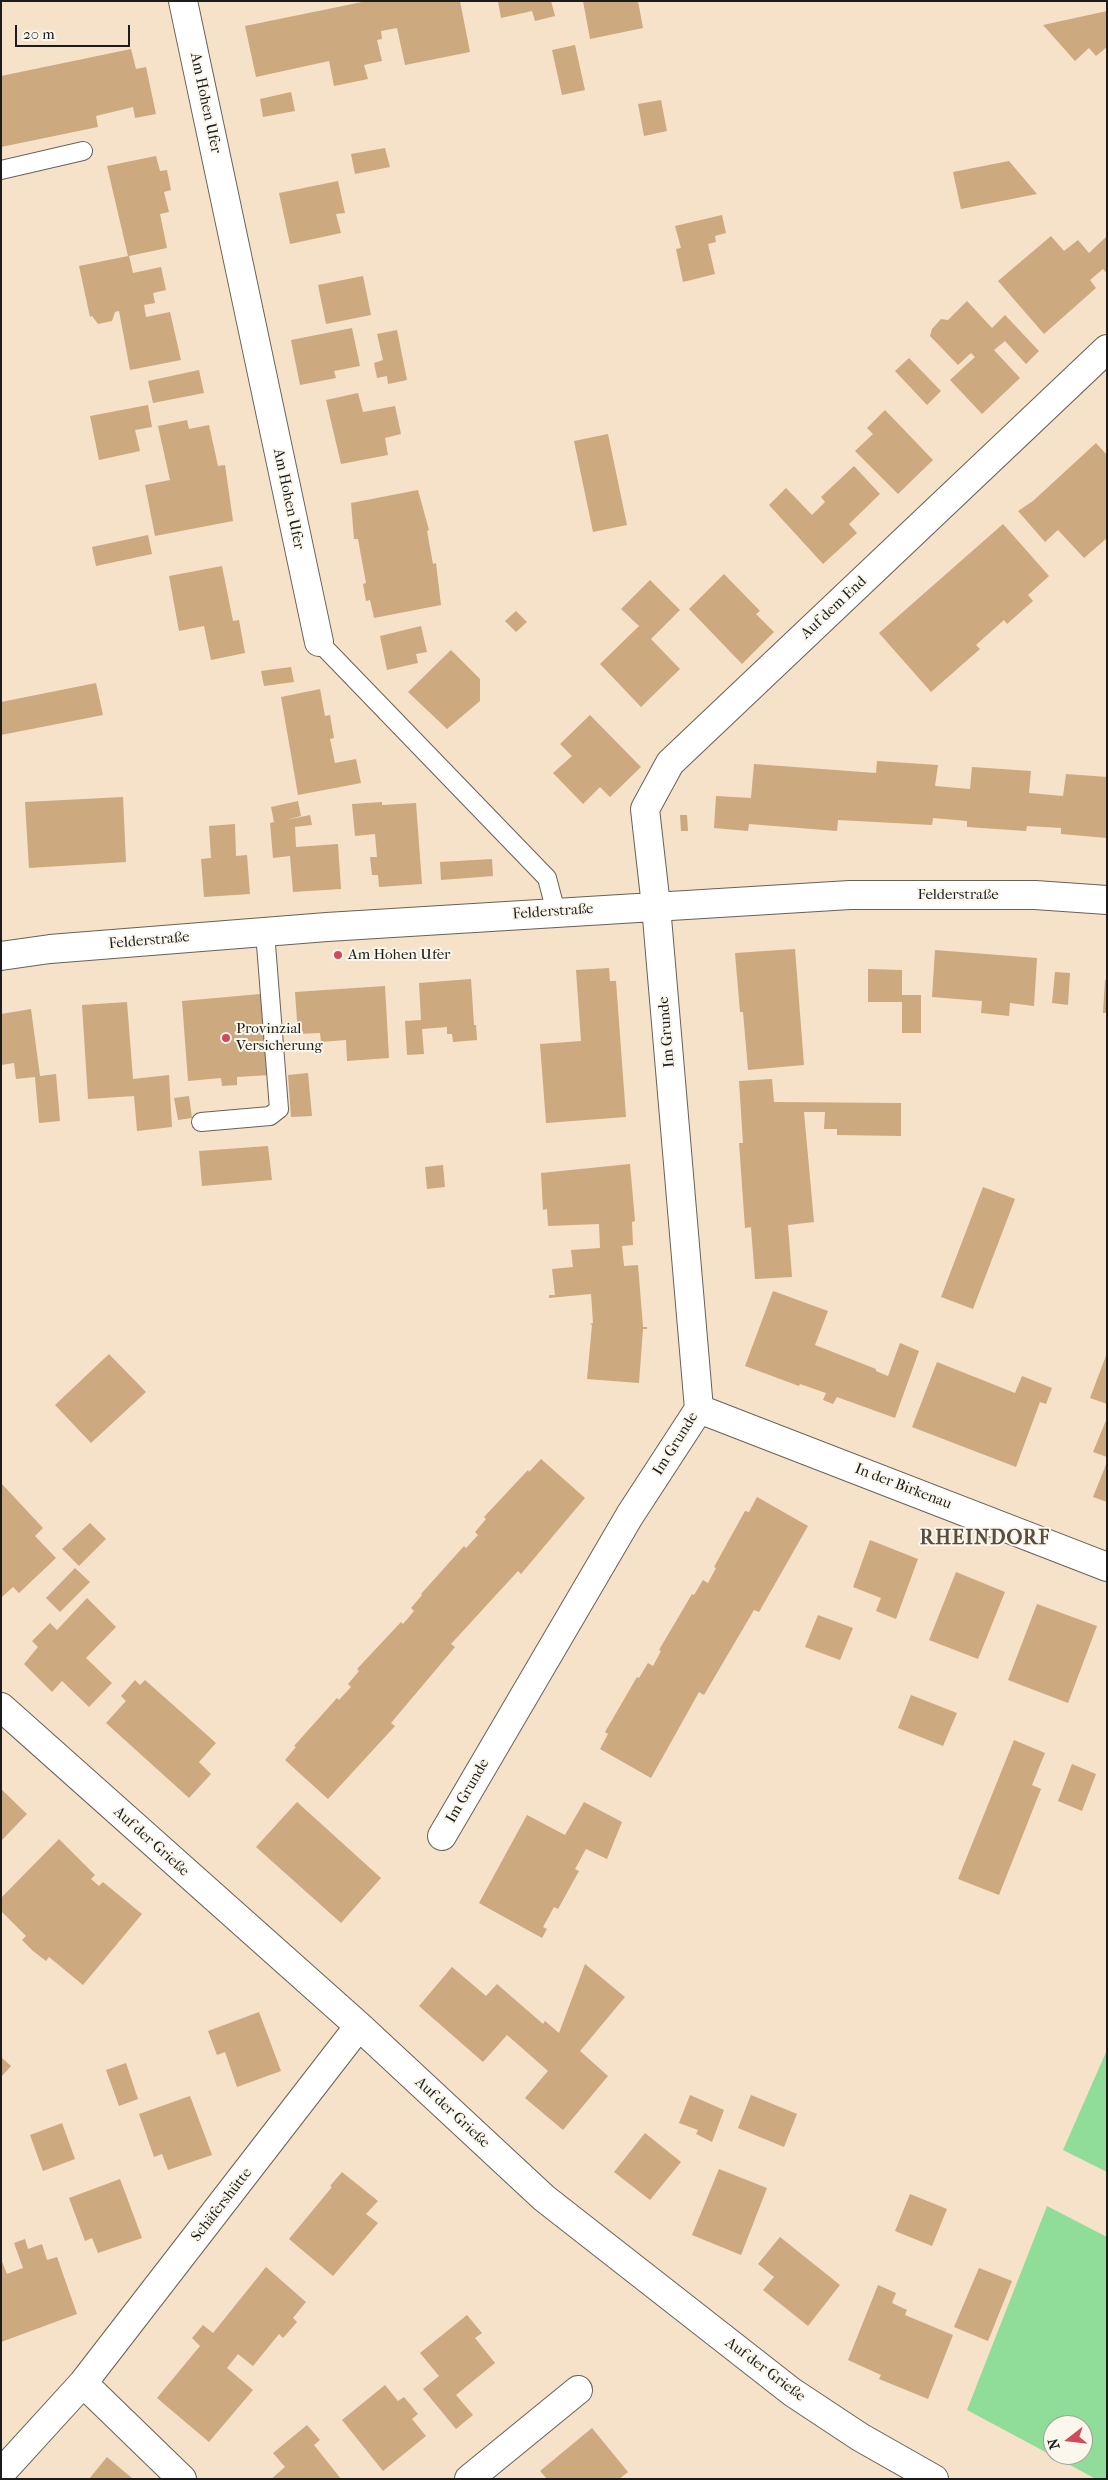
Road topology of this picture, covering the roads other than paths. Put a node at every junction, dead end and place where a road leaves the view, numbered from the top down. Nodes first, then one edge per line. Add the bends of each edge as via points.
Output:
1 (183, 1) edge
2 (83, 151) dead end
3 (1, 170) edge
4 (1107, 349) edge
5 (319, 642) joint
6 (1107, 900) edge
7 (656, 906) junction
8 (556, 912) junction
9 (265, 932) junction
10 (1, 956) edge
11 (202, 1122) dead end
12 (699, 1409) junction
13 (1107, 1567) edge
14 (1, 1707) edge
15 (442, 1836) dead end
16 (359, 2026) junction
17 (83, 2383) junction
18 (578, 2390) dead end
19 (1, 2473) edge
20 (182, 2479) edge
21 (469, 2479) edge
22 (934, 2479) edge

1 - 5 street, Am Hohen Ufer
2 - 3 lane
4 - 7 street, Auf dem End via 670,764 645,809
5 - 8 lane, Am Hohen Ufer via 547,878
6 - 7 street, Felderstraße via 1035,895 850,895
7 - 8 street, Felderstraße
7 - 12 street, Im Grunde
8 - 9 street, Felderstraße
9 - 10 street, Felderstraße via 50,949
9 - 11 lane via 279,1109 270,1116
12 - 13 street, In der Birkenau
12 - 15 street, Im Grunde via 630,1515
14 - 16 street, Auf der Grieße
16 - 17 street, Schäfershütte
16 - 22 street, Auf der Grieße via 544,2198 792,2392 860,2437
17 - 19 street, Schäfershütte
17 - 20 street
18 - 21 street

